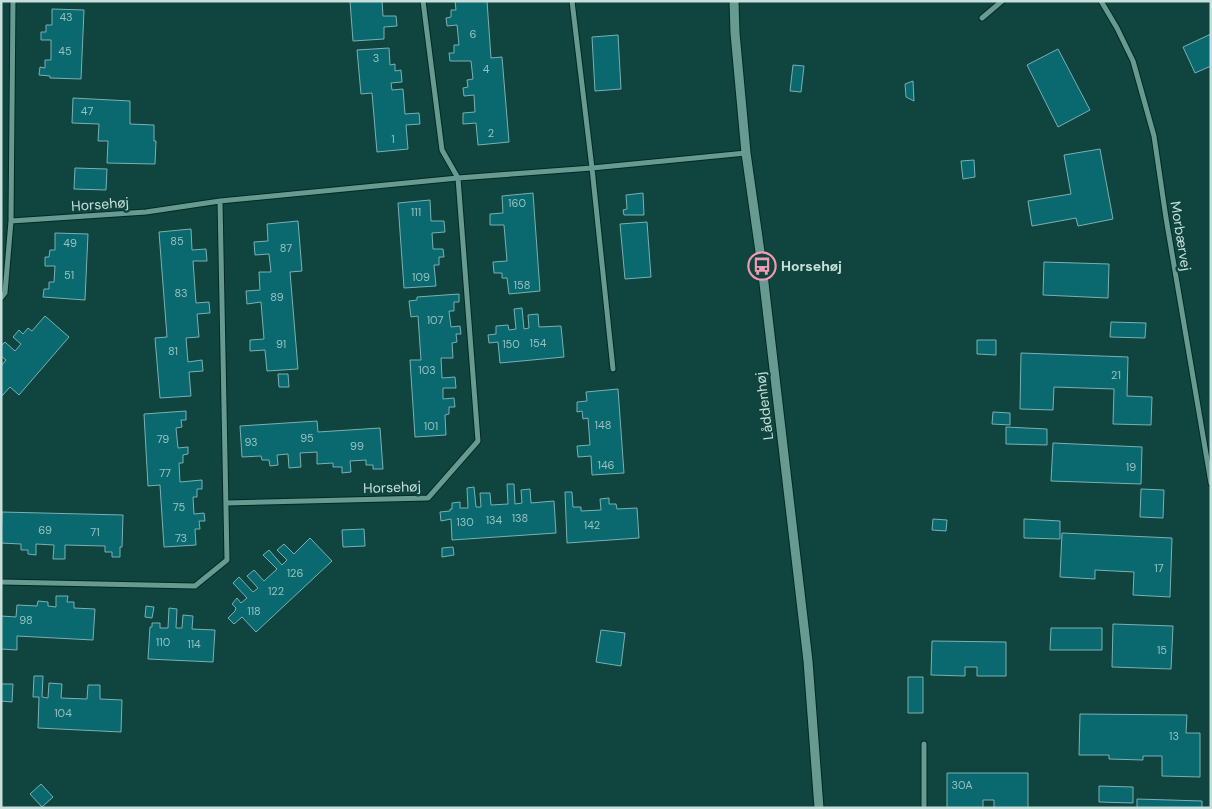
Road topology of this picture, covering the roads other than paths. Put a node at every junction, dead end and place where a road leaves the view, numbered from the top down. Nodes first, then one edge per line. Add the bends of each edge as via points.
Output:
1 (13, 1) edge
2 (423, 1) edge
3 (572, 1) edge
4 (734, 1) edge
5 (1002, 1) edge
6 (1101, 1) edge
7 (982, 18) dead end
8 (746, 153) junction
9 (592, 168) junction
10 (458, 178) junction
11 (220, 202) junction
12 (10, 221) junction
13 (1, 298) edge
14 (613, 369) dead end
15 (1211, 483) edge
16 (226, 503) junction
17 (1, 582) edge
18 (924, 744) dead end
19 (820, 808) edge
20 (924, 808) edge

1 - 12 street
2 - 10 street, Horsehøj via 442,150
3 - 9 street
4 - 8 street, Låddenhøj
5 - 7 street
6 - 15 street, Morbærvej via 1133,61 1154,136
8 - 9 street, Horsehøj
8 - 19 street, Låddenhøj via 808,661
9 - 10 street, Horsehøj
9 - 14 street
10 - 11 street, Horsehøj
10 - 16 street, Horsehøj via 478,441 428,498
11 - 12 street, Horsehøj via 146,212
11 - 16 street
12 - 13 street via 5,293
16 - 17 street via 227,560 195,586
18 - 20 street

